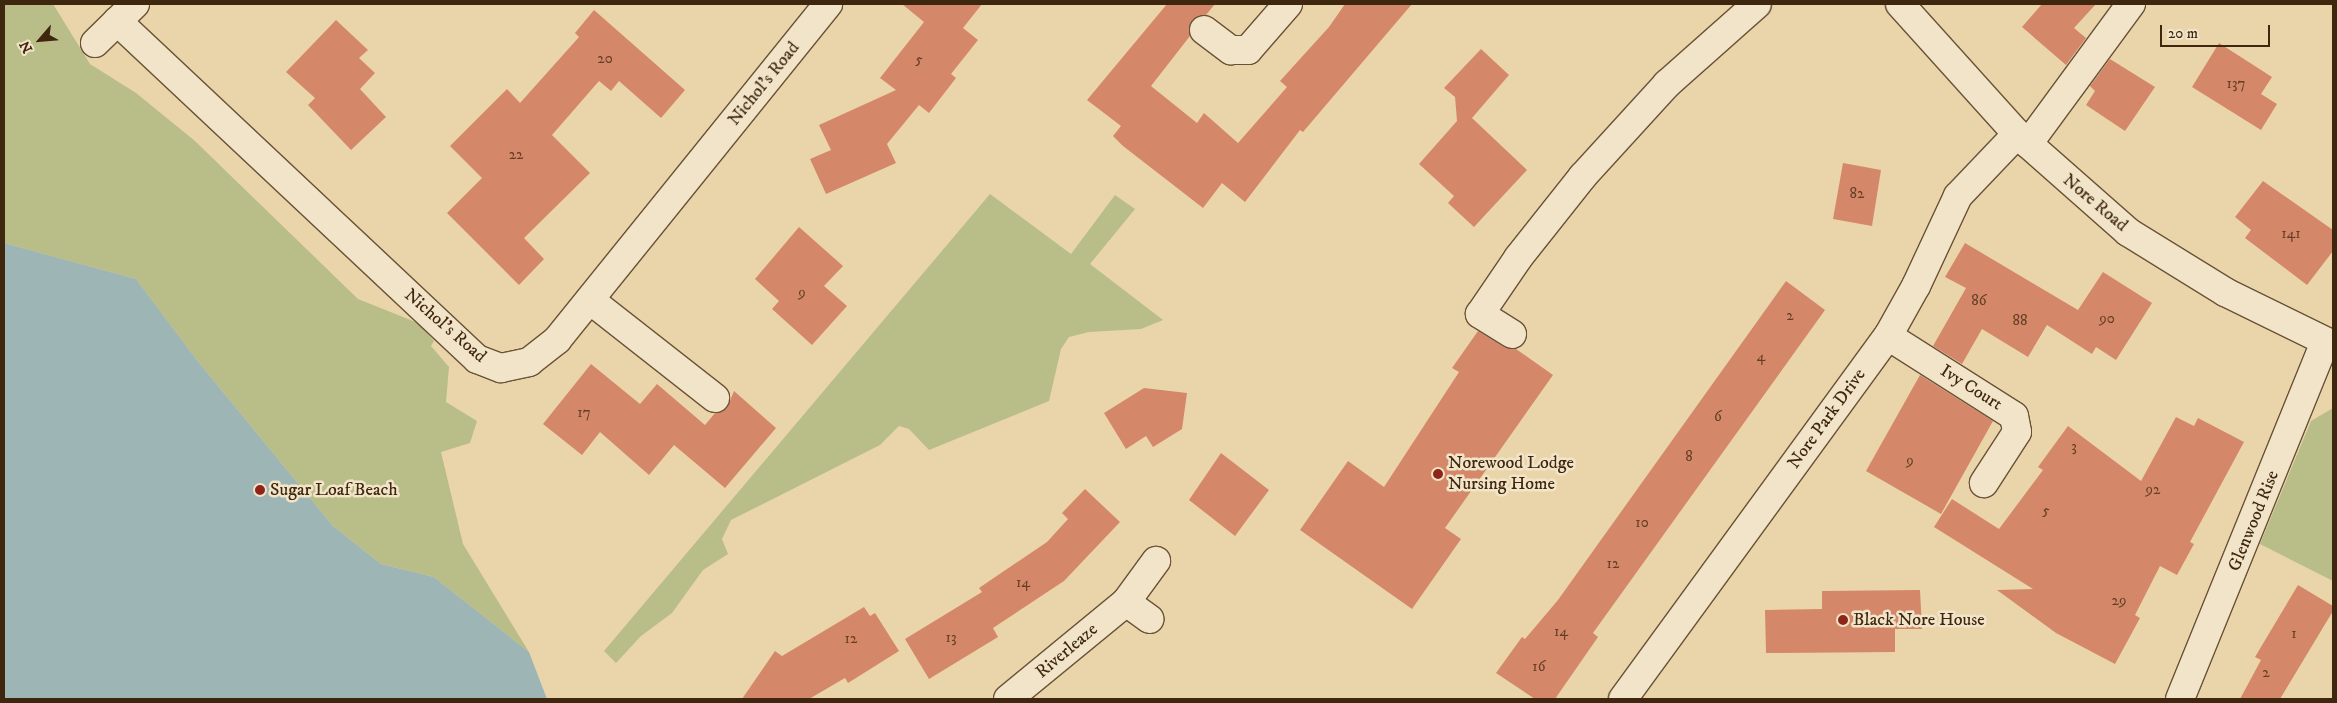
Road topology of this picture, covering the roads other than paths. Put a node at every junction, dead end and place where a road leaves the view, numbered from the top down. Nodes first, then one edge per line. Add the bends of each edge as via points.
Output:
1 (828, 4) edge
2 (1288, 4) edge
3 (1757, 4) edge
4 (1900, 4) edge
5 (2131, 4) edge
6 (126, 12) edge
7 (1204, 30) dead end
8 (94, 43) dead end
9 (2022, 139) junction
10 (590, 300) junction
11 (1512, 334) dead end
12 (1888, 336) junction
13 (2329, 344) edge
14 (715, 398) dead end
15 (1984, 483) dead end
16 (1156, 561) dead end
17 (1126, 602) junction
18 (1149, 619) dead end
19 (1008, 699) edge
20 (1623, 699) edge
21 (2180, 699) edge

1 - 10 street, Nichol's Road
2 - 7 street via 1254,46 1244,51 1231,50
3 - 11 street via 1667,84 1583,176 1518,258 1480,314
4 - 9 street, Nore Road
5 - 9 street, Nore Park Drive
6 - 8 street
6 - 10 street, Nichol's Road via 484,363 511,367 536,358
9 - 12 street, Nore Park Drive via 1958,196 1916,286
9 - 13 street, Nore Road via 2128,232 2175,264
10 - 14 street
12 - 15 street, Ivy Court via 2014,416 2018,430
12 - 20 street, Nore Park Drive
13 - 21 street, Glenwood Rise
16 - 17 street, Riverleaze
17 - 18 street
17 - 19 street, Riverleaze

